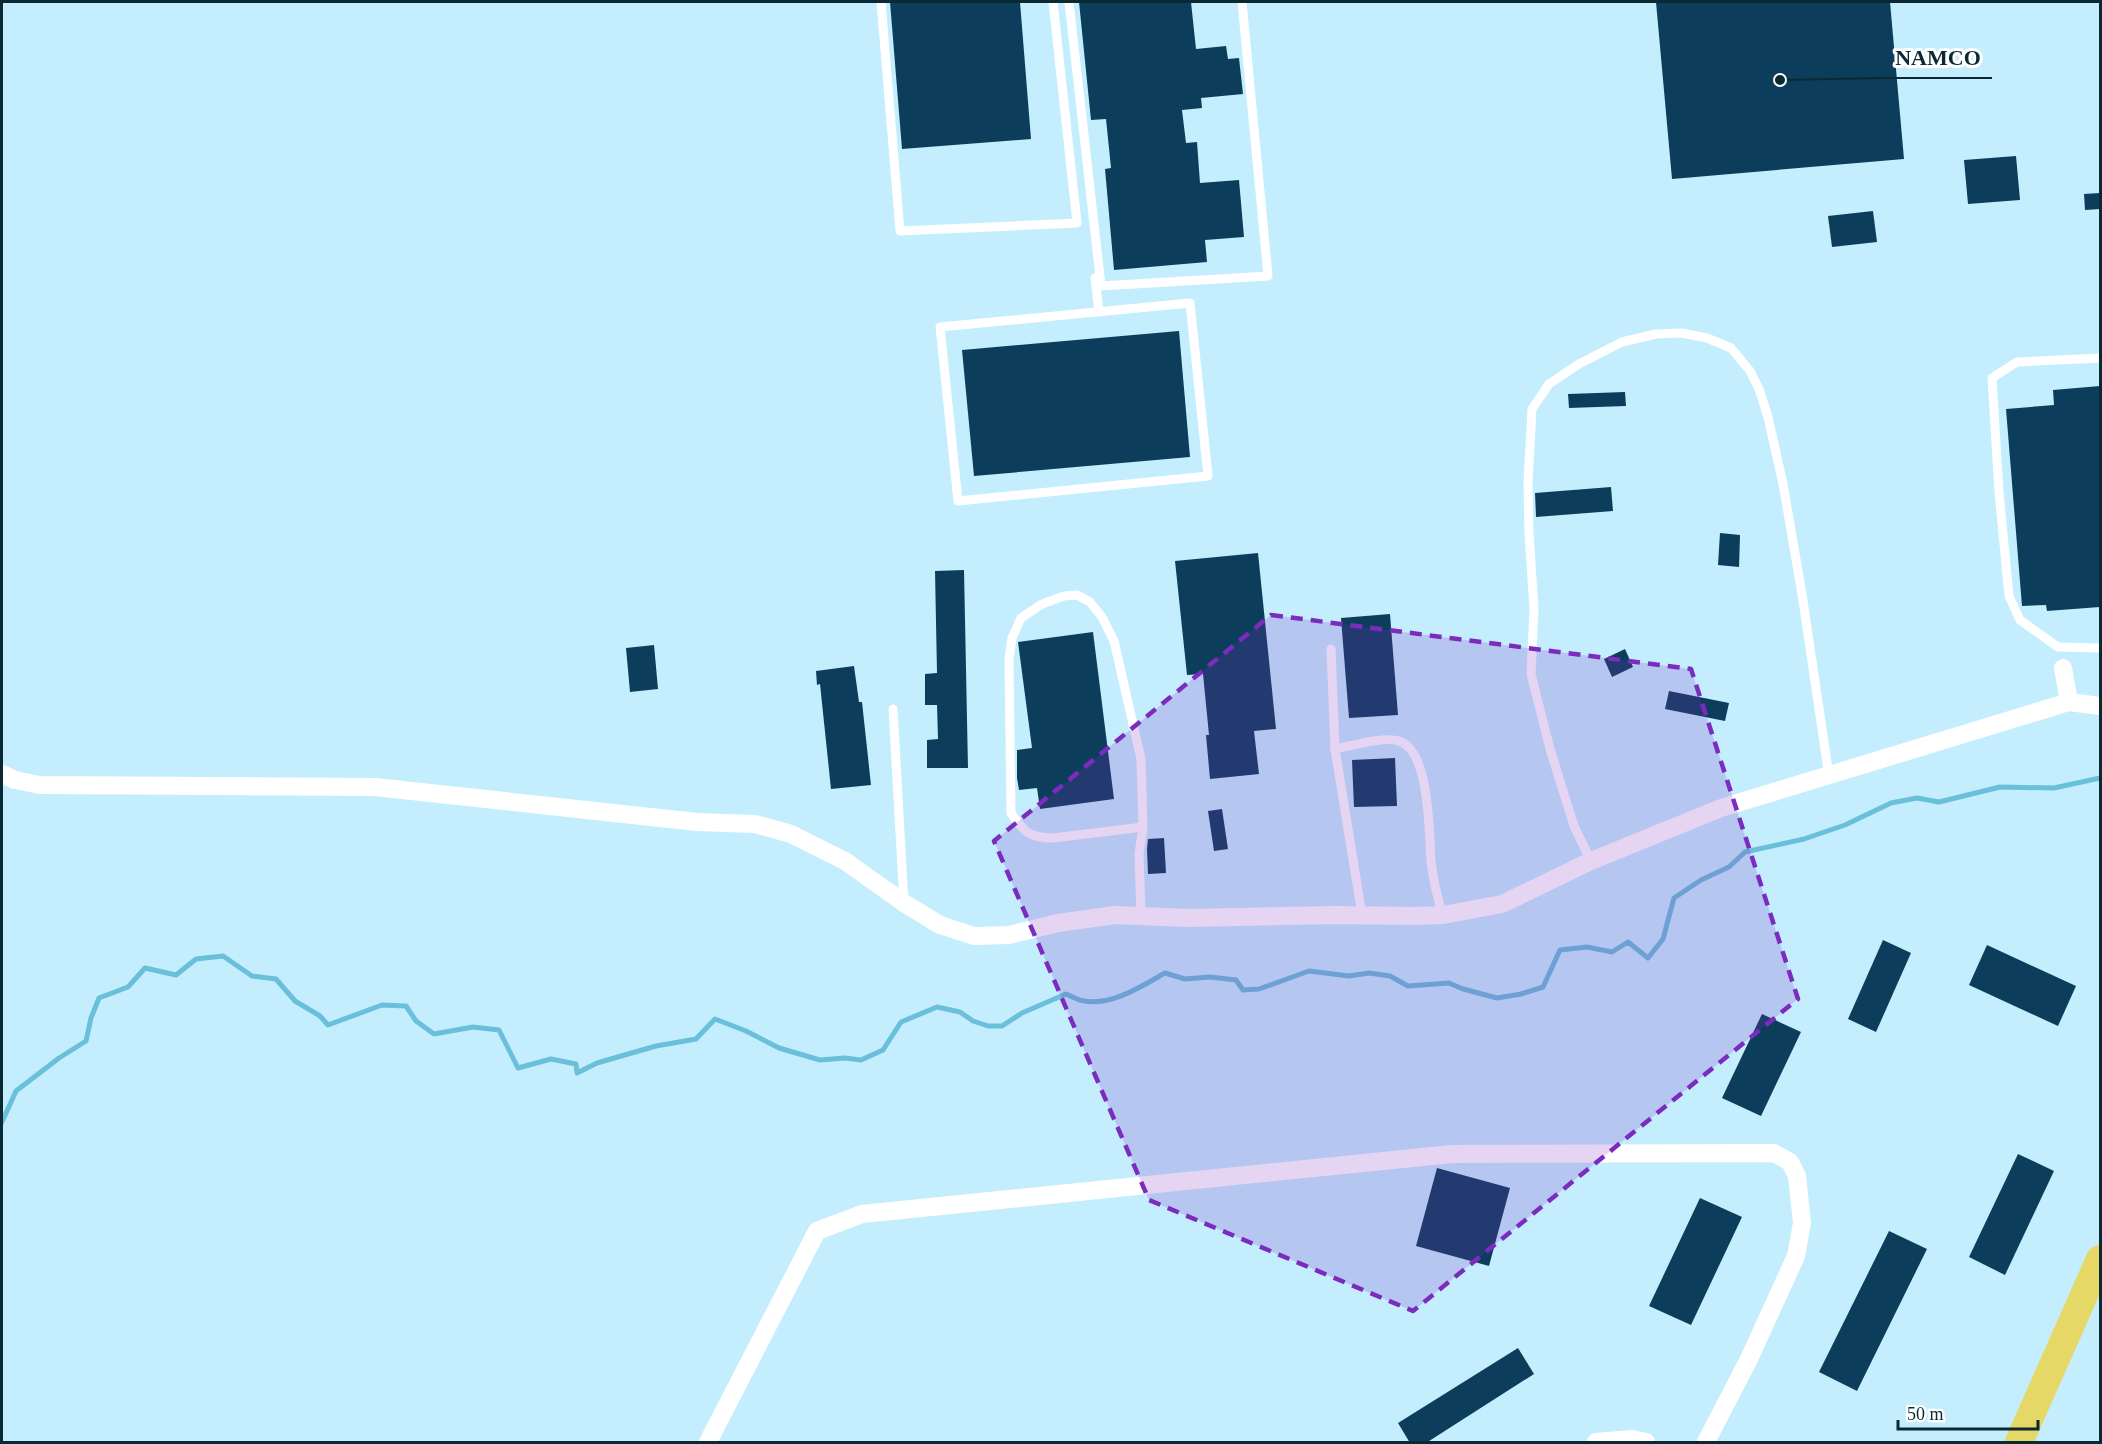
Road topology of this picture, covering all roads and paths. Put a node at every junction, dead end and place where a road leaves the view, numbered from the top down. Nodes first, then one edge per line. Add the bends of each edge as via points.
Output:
1 (881, 2) edge
2 (1053, 2) edge
3 (1064, 2) edge
4 (1069, 2) edge
5 (1242, 2) edge
6 (1099, 312) junction
7 (2100, 358) edge
8 (2058, 647) junction
9 (2100, 648) edge
10 (1331, 649) dead end
11 (2063, 668) joint
12 (2069, 702) junction
13 (2100, 706) edge
14 (893, 709) dead end
15 (1335, 749) junction
16 (2, 774) edge
17 (1829, 776) junction
18 (1143, 827) junction
19 (1591, 861) junction
20 (904, 903) junction
21 (1362, 915) junction
22 (1443, 915) junction
23 (1141, 916) junction
24 (2100, 1259) edge
25 (2100, 1309) edge
26 (708, 1443) edge
27 (1596, 1443) edge
28 (1646, 1443) edge
29 (1706, 1443) edge
30 (2019, 1443) edge
31 (2025, 1443) edge

1 - 2 lane via 900,231 1077,224
3 - 6 lane
4 - 5 lane via 1101,286 1268,276
6 - 6 lane via 940,327 958,501 1208,477 1190,303
7 - 8 lane via 2017,362 1992,378 2009,596 2020,621
8 - 9 lane
8 - 11 lane
10 - 15 lane
11 - 12 street
12 - 13 street
12 - 17 street
14 - 20 lane
15 - 21 lane
15 - 22 lane via 1395,740 1406,743 1425,786 1436,897
16 - 20 street via 40,785 375,787 697,822 755,824 792,834 845,861
17 - 19 street via 1721,808
17 - 19 lane via 1783,484 1759,389 1731,348 1707,338 1682,333 1656,334 1622,342 1549,384 1532,409 1528,482 1534,609 1531,674 1574,826
18 - 18 lane via 1038,838 1023,831 1011,813 1012,638 1021,618 1042,604 1077,595 1090,602 1114,641 1141,759
18 - 23 lane via 1139,854
19 - 22 street via 1502,904
20 - 23 street via 940,925 974,936 1009,935 1115,915
21 - 22 street
21 - 23 street
24 - 30 main road
25 - 31 main road
26 - 29 street via 817,1231 862,1214 1452,1154 1774,1154 1790,1162 1797,1176 1802,1223 1796,1256
27 - 28 street via 1632,1439

